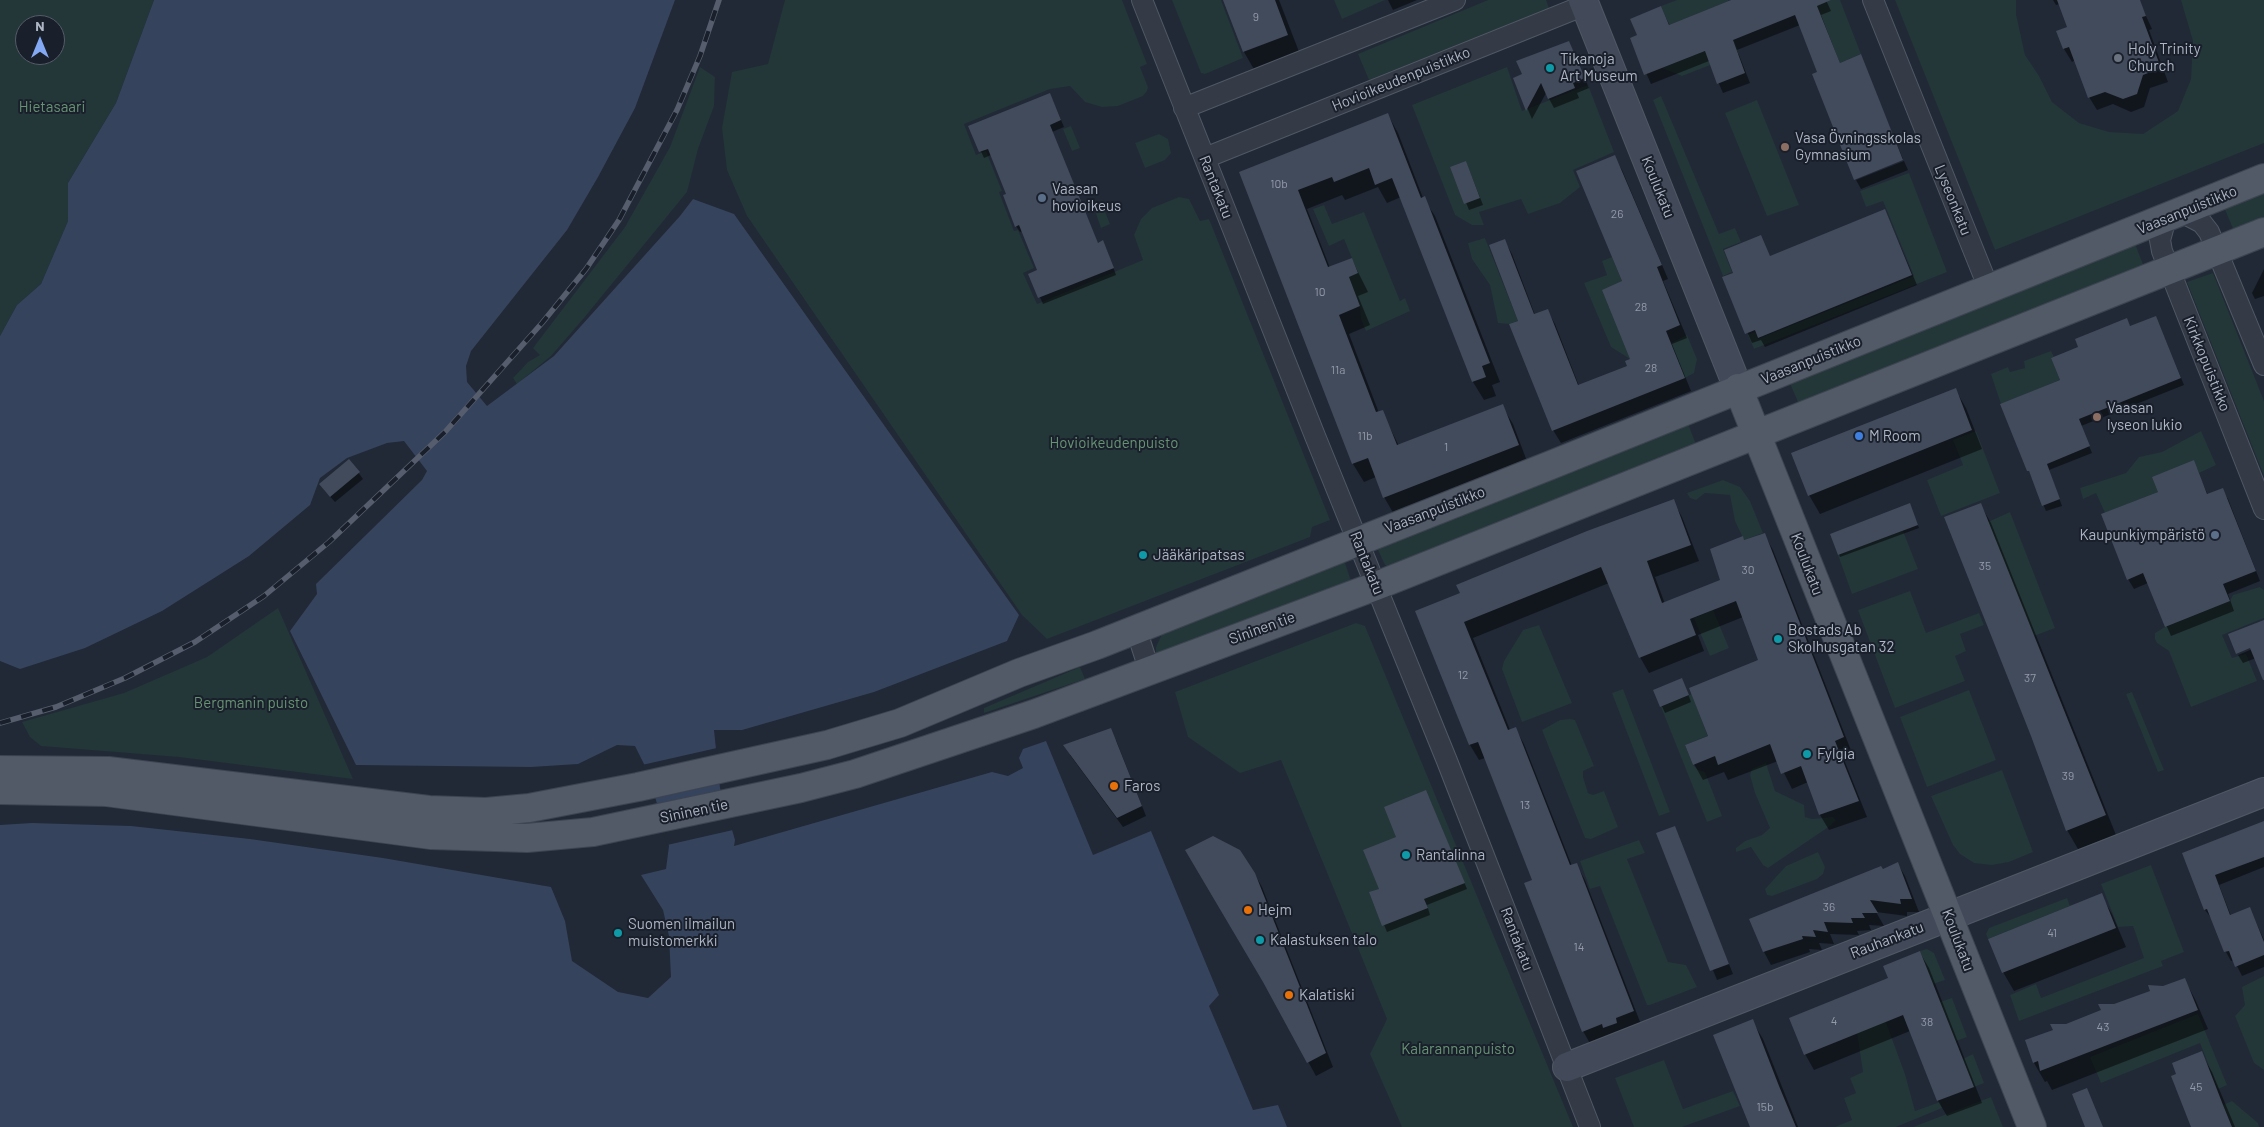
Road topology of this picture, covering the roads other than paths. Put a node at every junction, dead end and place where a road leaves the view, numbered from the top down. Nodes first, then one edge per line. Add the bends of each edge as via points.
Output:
1 (1142, 0) edge
2 (1455, 0) edge
3 (1872, 0) edge
4 (1588, 2) edge
5 (1184, 108) junction
6 (1205, 158) junction
7 (2264, 178) edge
8 (2174, 216) junction
9 (2264, 232) edge
10 (2218, 250) junction
11 (2169, 270) junction
12 (1989, 289) junction
13 (2264, 365) edge
14 (1738, 388) junction
15 (1757, 435) junction
16 (2264, 509) edge
17 (1357, 540) junction
18 (1376, 586) junction
19 (1136, 629) junction
20 (1149, 669) junction
21 (0, 770) edge
22 (0, 790) edge
23 (2264, 792) edge
24 (1949, 916) junction
25 (1567, 1066) junction
26 (1590, 1127) edge
27 (2032, 1127) edge

1 - 5 street, Rantakatu
2 - 5 street
3 - 12 street, Lyseonkatu
4 - 6 street, Hovioikeudenpuistikko
4 - 14 street, Koulukatu
5 - 6 street, Rantakatu
6 - 17 street, Rantakatu
7 - 8 main road, Vaasanpuistikko
8 - 10 street via 2202,223
8 - 11 street, Kirkkopuistikko via 2160,240
8 - 12 main road, Vaasanpuistikko
9 - 10 main road
10 - 11 main road
10 - 13 street
11 - 15 main road
11 - 16 street, Kirkkopuistikko
12 - 14 main road, Vaasanpuistikko
14 - 15 main road, Koulukatu
14 - 17 main road, Vaasanpuistikko
15 - 18 main road
15 - 24 main road, Koulukatu
17 - 18 street, Rantakatu
17 - 19 main road
18 - 20 main road, Sininen tie
18 - 25 street, Rantakatu
19 - 20 street
19 - 21 main road via 900,723 827,745 529,808 486,812 428,810 108,771
20 - 22 main road, Sininen tie via 1034,714 855,774 593,832 528,838 430,835 106,792
23 - 24 street, Rauhankatu
24 - 25 street, Rauhankatu
24 - 27 main road, Koulukatu
25 - 26 street, Rantakatu

